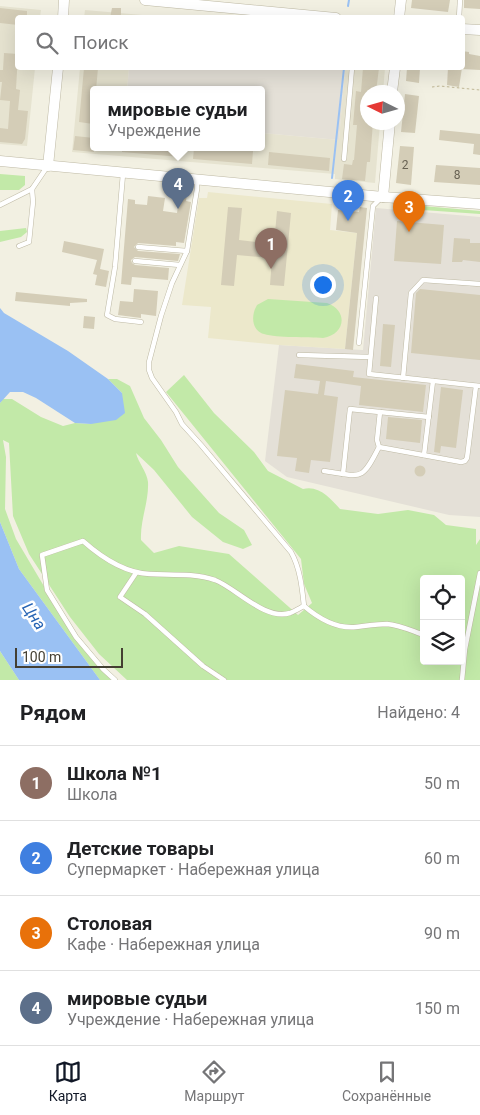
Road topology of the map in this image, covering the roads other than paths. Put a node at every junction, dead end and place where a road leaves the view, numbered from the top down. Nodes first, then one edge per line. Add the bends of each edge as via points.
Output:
1 (64, 0) edge
2 (145, 0) edge
3 (401, 0) edge
4 (460, 0) edge
5 (63, 15) edge
6 (304, 15) edge
7 (399, 15) edge
8 (458, 15) edge
9 (465, 29) edge
10 (480, 30) edge
11 (58, 70) edge
12 (352, 70) edge
13 (395, 70) edge
14 (393, 85) edge
15 (349, 106) junction
16 (355, 106) dead end
17 (389, 130) edge
18 (344, 159) dead end
19 (0, 160) edge
20 (48, 166) junction
21 (123, 172) junction
22 (197, 179) junction
23 (32, 189) junction
24 (383, 197) junction
25 (480, 204) edge
26 (0, 205) edge
27 (19, 246) dead end
28 (138, 246) dead end
29 (187, 251) junction
30 (135, 261) dead end
31 (180, 264) junction
32 (480, 284) edge
33 (376, 298) dead end
34 (141, 322) dead end
35 (359, 343) dead end
36 (299, 355) dead end
37 (370, 357) junction
38 (403, 378) junction
39 (433, 381) junction
40 (478, 386) edge
41 (380, 412) junction
42 (429, 417) junction
43 (379, 447) junction
44 (424, 456) junction
45 (324, 471) dead end
46 (343, 474) junction
47 (136, 572) junction
48 (480, 573) edge
49 (304, 606) junction
50 (420, 634) edge
51 (465, 639) edge
52 (462, 665) edge
53 (115, 680) edge
54 (224, 680) edge
55 (462, 680) edge

1 - 5 street
2 - 6 street
3 - 7 street
4 - 8 lane
9 - 10 street
11 - 20 street
12 - 15 lane
13 - 14 street
15 - 16 lane
15 - 18 lane
17 - 24 street
19 - 20 street
20 - 21 street
20 - 23 lane
21 - 22 street
21 - 34 lane via 115,267 107,315 114,319
22 - 24 street
22 - 29 lane
23 - 26 lane
23 - 27 lane via 29,242
24 - 25 street
24 - 35 lane via 373,206
28 - 29 lane
29 - 31 lane
30 - 31 lane
31 - 49 lane via 161,316 149,370 182,424 291,552 296,562
32 - 38 lane via 422,280 411,293
33 - 37 lane
36 - 37 lane
37 - 38 lane via 369,374
38 - 39 lane
39 - 40 lane
39 - 42 lane
40 - 44 lane via 465,461
41 - 42 lane
41 - 43 lane
41 - 46 lane via 350,409
42 - 44 lane
43 - 44 lane
43 - 46 lane via 365,471 358,476
45 - 46 lane
47 - 49 lane via 216,580 264,609 279,614 290,614
47 - 53 lane via 108,560 83,540 42,555 47,590 76,637
47 - 54 lane via 120,598 145,614 202,666
48 - 51 lane
49 - 50 lane via 315,615 341,626 385,624
52 - 55 lane

